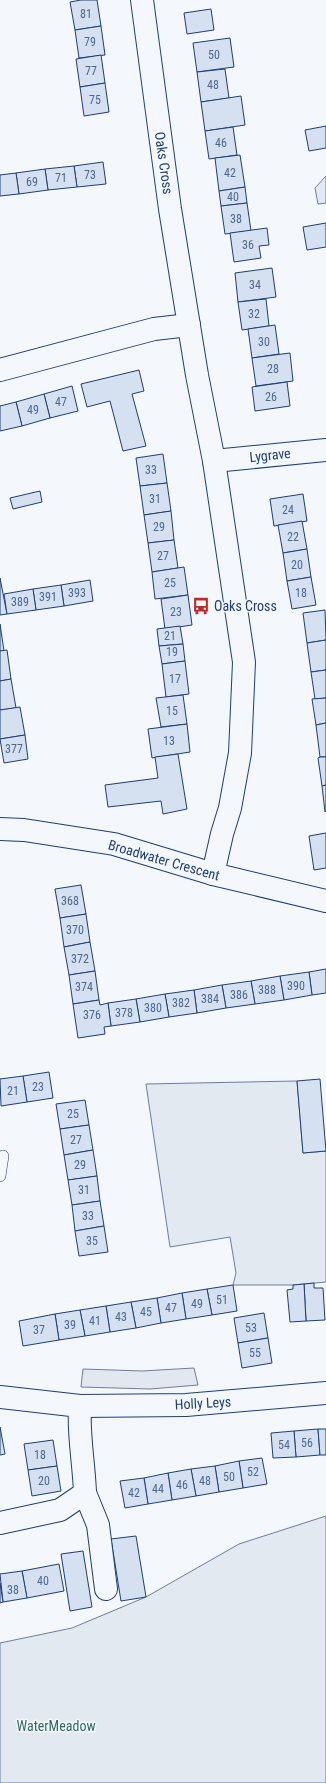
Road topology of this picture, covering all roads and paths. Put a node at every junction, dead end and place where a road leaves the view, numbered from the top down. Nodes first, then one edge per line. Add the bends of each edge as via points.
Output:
1 (142, 0) edge
2 (189, 325) junction
3 (0, 370) edge
4 (326, 450) edge
5 (214, 461) junction
6 (0, 829) edge
7 (213, 874) junction
8 (326, 901) edge
9 (3, 1156) dead end
10 (0, 1176) edge
11 (326, 1393) edge
12 (0, 1397) edge
13 (80, 1406) junction
14 (85, 1493) junction
15 (0, 1523) edge
16 (106, 1589) dead end

1 - 2 street, Oaks Cross via 170,209
2 - 3 street via 154,329
2 - 5 street, Oaks Cross
4 - 5 street, Lygrave
5 - 7 street, Oaks Cross via 244,662 240,753 230,808
6 - 7 street, Broadwater Crescent via 24,830 114,844
7 - 8 street, Broadwater Crescent
9 - 10 lane
11 - 13 street, Holly Leys via 186,1405
12 - 13 street, Holly Leys
13 - 14 street via 79,1434
14 - 15 street via 60,1510
14 - 16 street via 98,1525

